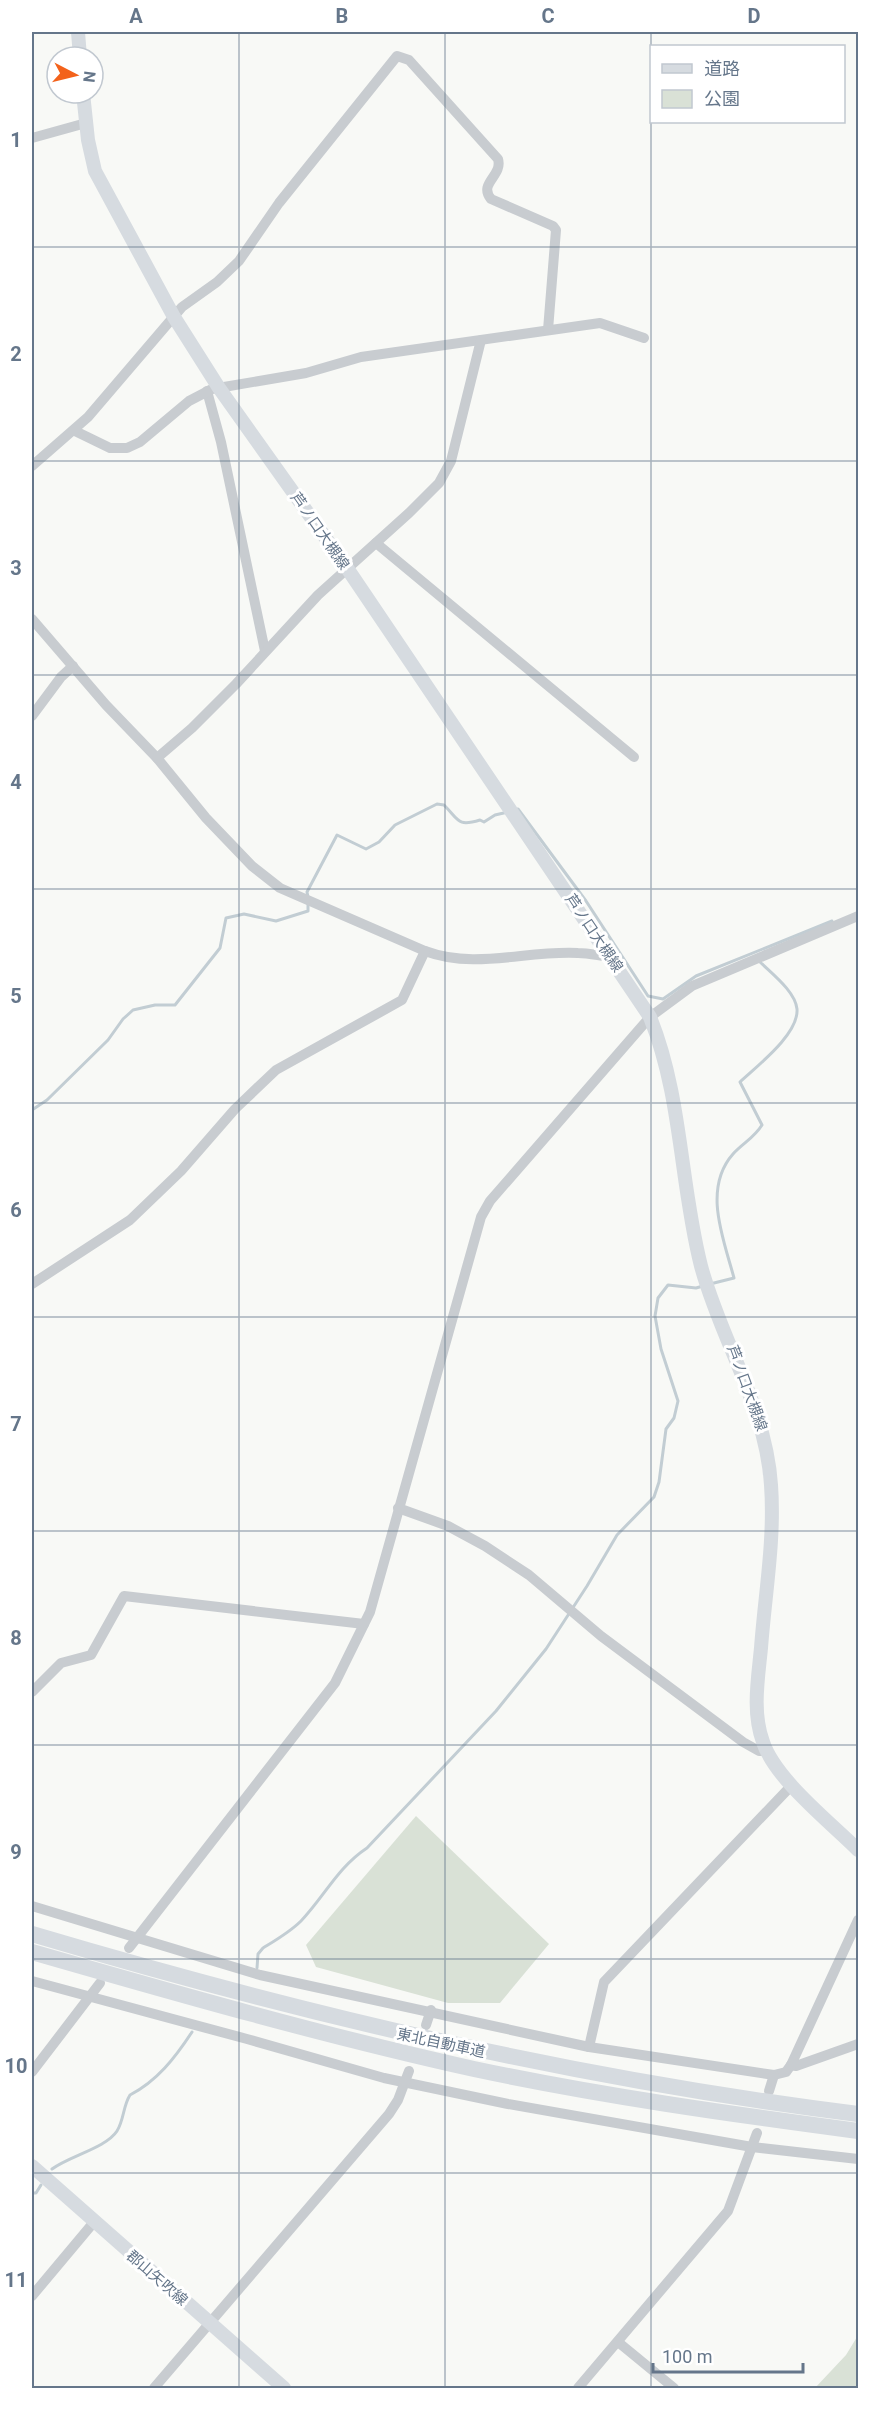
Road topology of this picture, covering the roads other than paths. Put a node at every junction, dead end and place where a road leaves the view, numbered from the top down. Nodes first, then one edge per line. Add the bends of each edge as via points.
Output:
1 (84, 105) edge
2 (86, 123) junction
3 (32, 138) edge
4 (174, 317) junction
5 (548, 330) junction
6 (644, 338) dead end
7 (482, 340) junction
8 (213, 390) junction
9 (75, 430) junction
10 (32, 466) edge
11 (375, 543) junction
12 (346, 568) junction
13 (32, 619) edge
14 (265, 651) junction
15 (73, 666) junction
16 (32, 716) edge
17 (156, 758) junction
18 (634, 758) dead end
19 (858, 916) edge
20 (425, 951) junction
21 (611, 957) junction
22 (650, 1017) junction
23 (32, 1284) edge
24 (398, 1508) junction
25 (364, 1624) junction
26 (32, 1692) edge
27 (766, 1751) junction
28 (792, 1785) junction
29 (858, 1850) edge
30 (32, 1906) edge
31 (858, 1920) edge
32 (32, 1935) edge
33 (136, 1937) junction
34 (129, 1948) dead end
35 (32, 1952) edge
36 (32, 1981) edge
37 (100, 1983) dead end
38 (89, 1998) junction
39 (431, 2010) junction
40 (426, 2025) dead end
41 (858, 2044) edge
42 (589, 2047) junction
43 (791, 2065) junction
44 (409, 2071) dead end
45 (32, 2072) edge
46 (774, 2075) junction
47 (404, 2082) junction
48 (769, 2091) dead end
49 (858, 2114) edge
50 (858, 2131) edge
51 (757, 2133) dead end
52 (752, 2147) junction
53 (858, 2159) edge
54 (32, 2166) edge
55 (94, 2222) junction
56 (32, 2296) edge
57 (210, 2325) junction
58 (618, 2342) junction
59 (154, 2388) edge
60 (284, 2388) edge
61 (578, 2388) edge
62 (674, 2388) edge

1 - 2 main road, 芦ノ口大槻線
2 - 3 street
2 - 4 main road, 芦ノ口大槻線 via 95,171
4 - 5 street via 245,254 279,203 401,56 409,60 498,159 498,168 487,186 491,199 556,230
4 - 8 main road, 芦ノ口大槻線
4 - 9 street
5 - 6 street via 600,322
5 - 7 street
7 - 8 street via 361,357 306,373
7 - 11 street via 446,473 430,494
8 - 9 street via 189,401 140,442 127,448 110,448
8 - 12 main road, 芦ノ口大槻線
8 - 14 street
9 - 10 street
11 - 12 street
11 - 18 street
12 - 14 street
12 - 21 main road, 芦ノ口大槻線
13 - 15 street
14 - 17 street via 199,721
15 - 16 street
15 - 17 street
17 - 20 street via 219,832 280,888
19 - 22 street via 692,986
20 - 21 street via 471,961 578,953
20 - 23 street via 402,1000 276,1070 235,1109 182,1171 130,1220
21 - 22 main road, 芦ノ口大槻線
22 - 24 street via 496,1193 481,1217
22 - 27 main road, 芦ノ口大槻線 via 668,1080 702,1270 768,1449 771,1528 757,1696 759,1729
24 - 25 street
24 - 27 street via 448,1526 510,1562 733,1735 757,1750
25 - 26 street via 124,1596 91,1655 61,1663
25 - 33 street via 335,1683
27 - 28 main road, 芦ノ口大槻線
28 - 29 main road, 芦ノ口大槻線
28 - 42 street via 604,1982
30 - 33 street
31 - 43 street
32 - 49 highway, 東北自動車道 via 305,2010 468,2049 651,2084
33 - 34 street
33 - 39 street via 261,1975
35 - 50 highway, 東北自動車道 via 300,2027 475,2069 626,2098
36 - 38 street
37 - 38 street
38 - 45 street
38 - 47 street
39 - 40 street
39 - 42 street
41 - 43 street
42 - 46 street
43 - 46 street via 786,2072
44 - 47 street
46 - 48 street
47 - 52 street
47 - 57 street via 389,2114
51 - 52 street
52 - 53 street
52 - 58 street via 728,2211
54 - 55 main road, 郡山矢吹線
55 - 56 street
55 - 57 main road, 郡山矢吹線
57 - 59 street
57 - 60 main road, 郡山矢吹線
58 - 61 street
58 - 62 street

